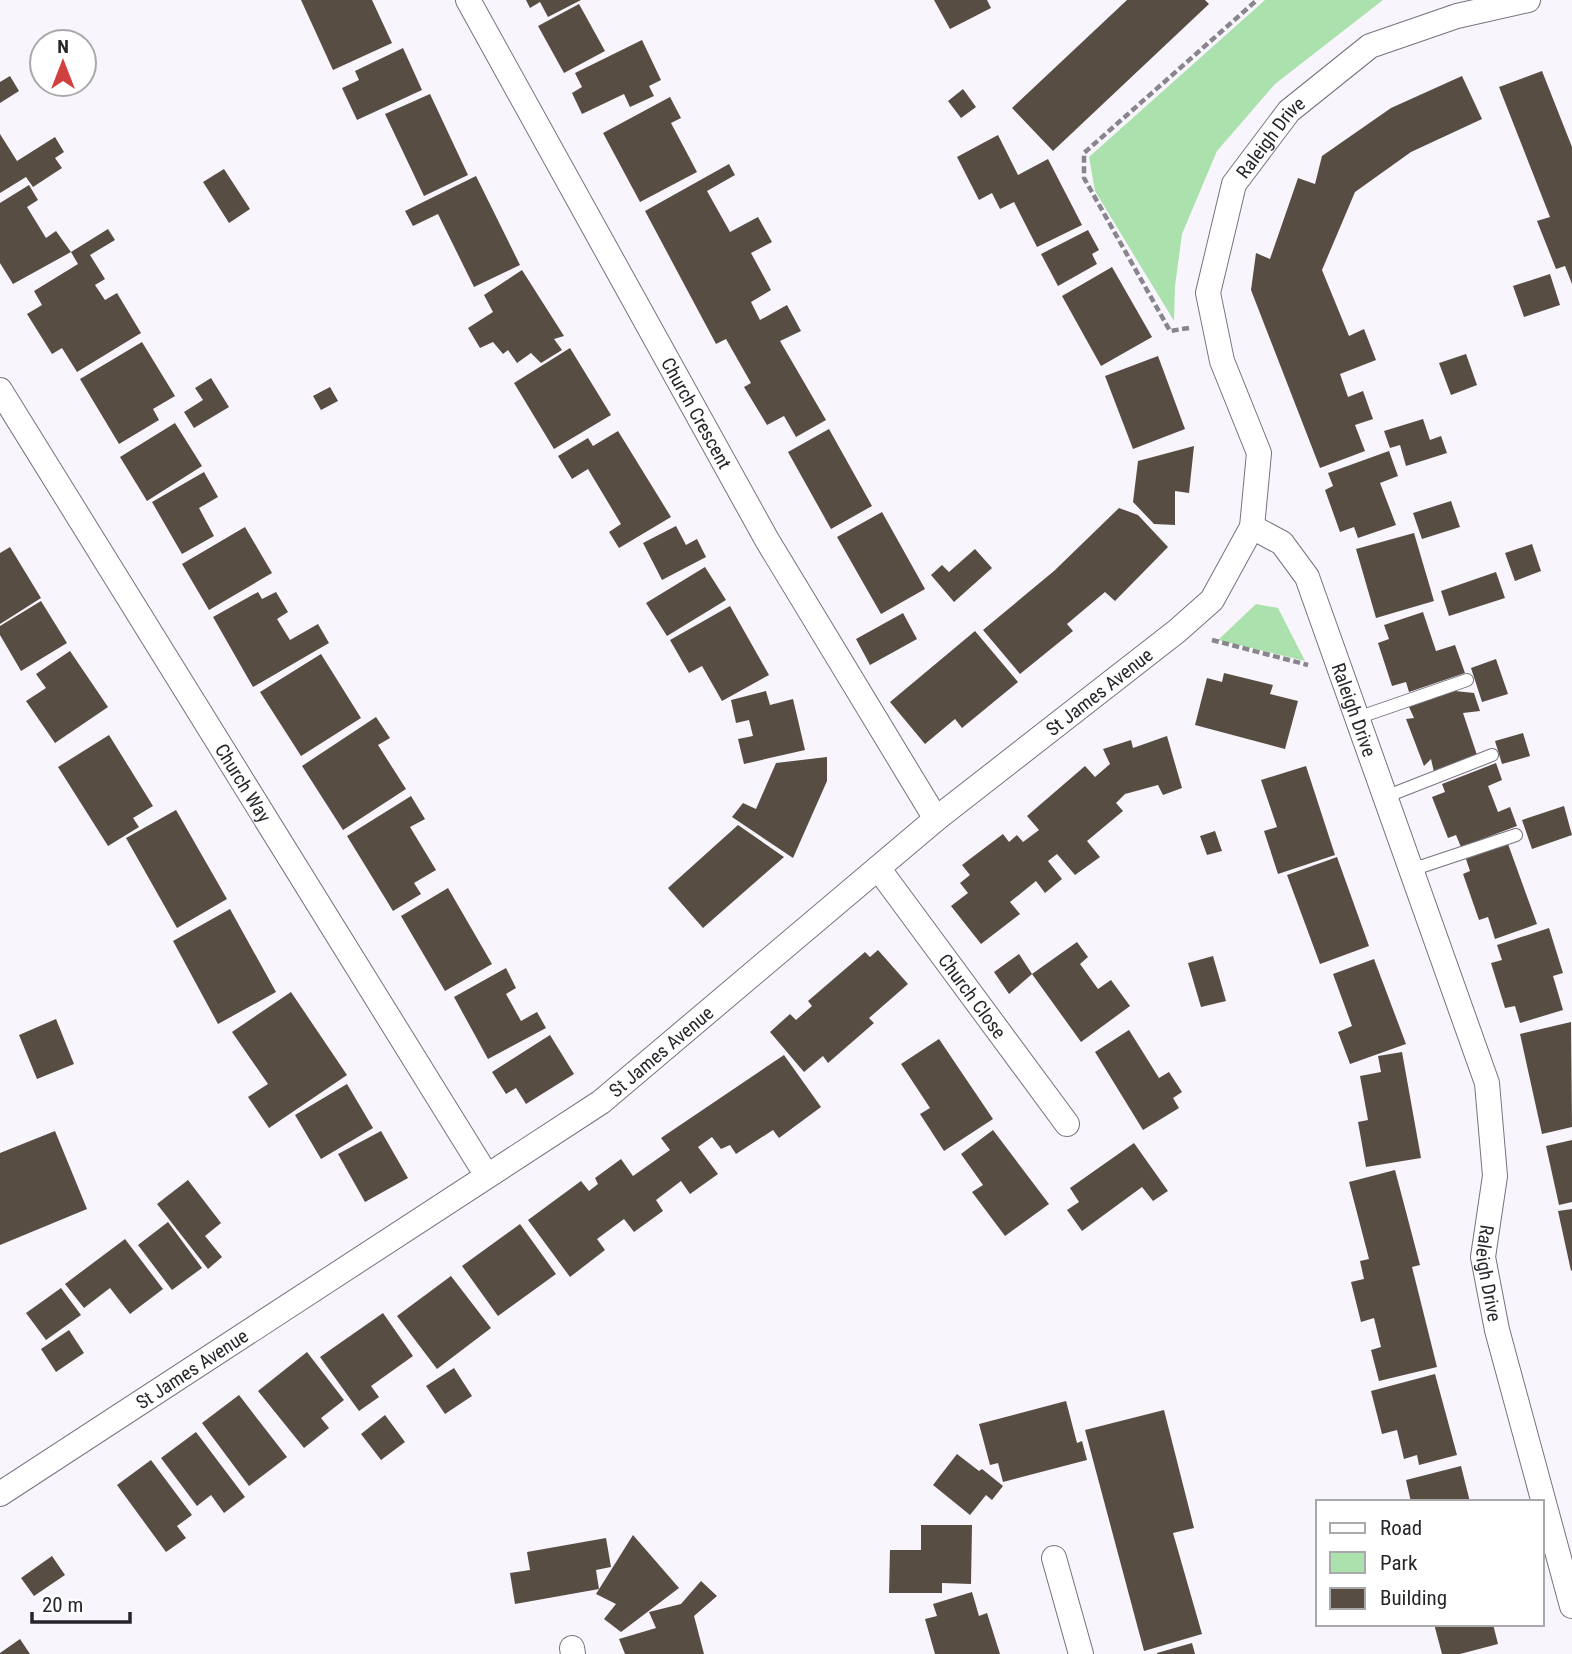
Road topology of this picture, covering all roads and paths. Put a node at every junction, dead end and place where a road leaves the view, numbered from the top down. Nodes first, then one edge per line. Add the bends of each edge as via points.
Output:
1 (468, 0) edge
2 (1257, 0) edge
3 (1528, 0) edge
4 (1214, 323) junction
5 (0, 390) edge
6 (1252, 527) junction
7 (1177, 631) junction
8 (1342, 674) junction
9 (1467, 680) dead end
10 (1357, 718) junction
11 (1492, 755) dead end
12 (1385, 797) junction
13 (936, 819) junction
14 (1516, 835) dead end
15 (878, 867) junction
16 (1411, 870) junction
17 (1067, 1124) dead end
18 (487, 1176) junction
19 (0, 1494) edge
20 (1543, 1500) edge
21 (1544, 1503) edge
22 (1054, 1558) dead end
23 (1572, 1606) edge
24 (1081, 1654) edge

1 - 13 street, Church Crescent via 766,540
2 - 4 path via 1084,153 1084,178 1170,331
3 - 4 street, Raleigh Drive via 1457,16 1370,46 1289,111 1234,184 1208,293
4 - 6 street, Raleigh Drive via 1222,361 1259,453
5 - 18 street, Church Way
6 - 7 street, St James Avenue via 1212,600
6 - 8 street, Raleigh Drive via 1282,543 1307,577
7 - 8 path
7 - 13 street, St James Avenue
8 - 10 street, Raleigh Drive
9 - 10 lane
10 - 12 street, Raleigh Drive
11 - 12 lane
12 - 16 street, Raleigh Drive
13 - 15 street, St James Avenue
14 - 16 lane
15 - 17 street, Church Close
15 - 18 street, St James Avenue via 601,1102
16 - 20 street, Raleigh Drive via 1487,1083 1495,1176 1483,1257 1497,1330
18 - 19 street, St James Avenue
21 - 23 street, Raleigh Drive
22 - 24 street

